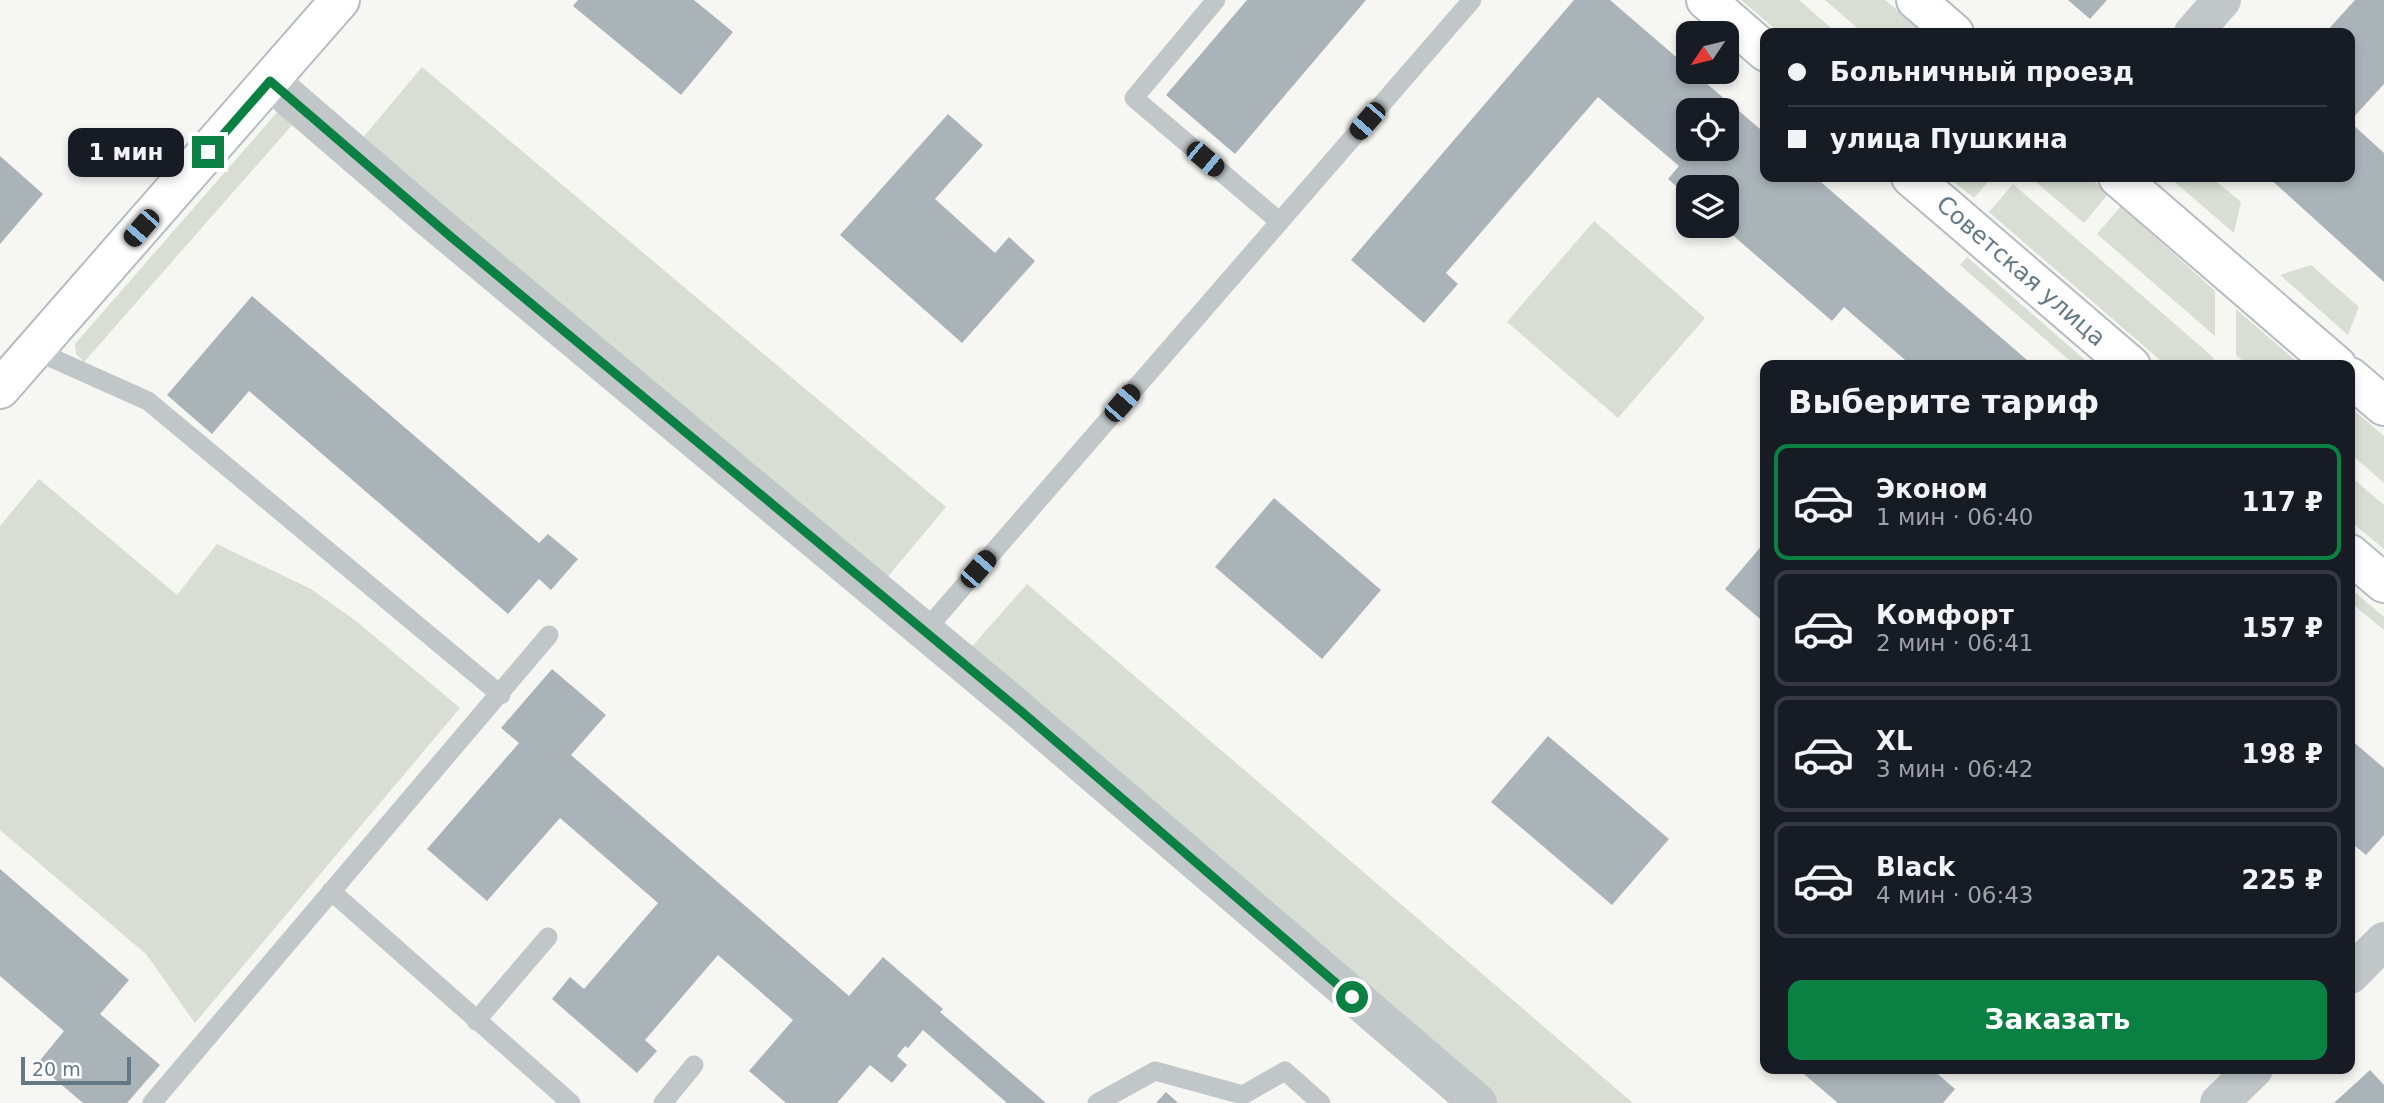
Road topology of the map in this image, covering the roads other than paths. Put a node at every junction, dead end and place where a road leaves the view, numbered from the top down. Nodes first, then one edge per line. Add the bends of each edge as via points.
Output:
1 (340, 0) edge
2 (1216, 0) edge
3 (1472, 0) edge
4 (1706, 0) edge
5 (1916, 0) edge
6 (2222, 0) edge
7 (1948, 28) edge
8 (2197, 28) edge
9 (1760, 47) edge
10 (270, 81) junction
11 (1917, 182) edge
12 (2124, 182) edge
13 (1280, 222) junction
14 (34, 350) junction
15 (2124, 360) edge
16 (2330, 360) edge
17 (2355, 381) edge
18 (0, 389) edge
19 (2384, 406) edge
20 (2355, 558) edge
21 (2384, 583) edge
22 (924, 632) junction
23 (549, 635) dead end
24 (500, 695) junction
25 (331, 891) junction
26 (548, 937) dead end
27 (2384, 941) edge
28 (2355, 970) edge
29 (476, 1021) junction
30 (694, 1065) dead end
31 (2249, 1074) edge
32 (152, 1103) edge
33 (571, 1103) edge
34 (663, 1103) edge
35 (1097, 1103) edge
36 (1321, 1103) edge
37 (1478, 1103) edge
38 (2219, 1103) edge

1 - 10 main road
2 - 13 lane via 1134,98
3 - 13 lane
4 - 9 main road
5 - 7 main road
6 - 8 street
10 - 14 main road
10 - 22 street
11 - 15 main road, Советская улица
12 - 16 main road
13 - 22 lane
14 - 18 main road
14 - 24 lane via 148,401
17 - 19 main road
20 - 21 main road
22 - 37 street
23 - 24 lane
24 - 25 lane
25 - 29 lane
25 - 32 lane
26 - 29 lane
27 - 28 street
29 - 33 lane
30 - 34 lane
31 - 38 street
35 - 36 lane via 1155,1071 1243,1095 1284,1071

